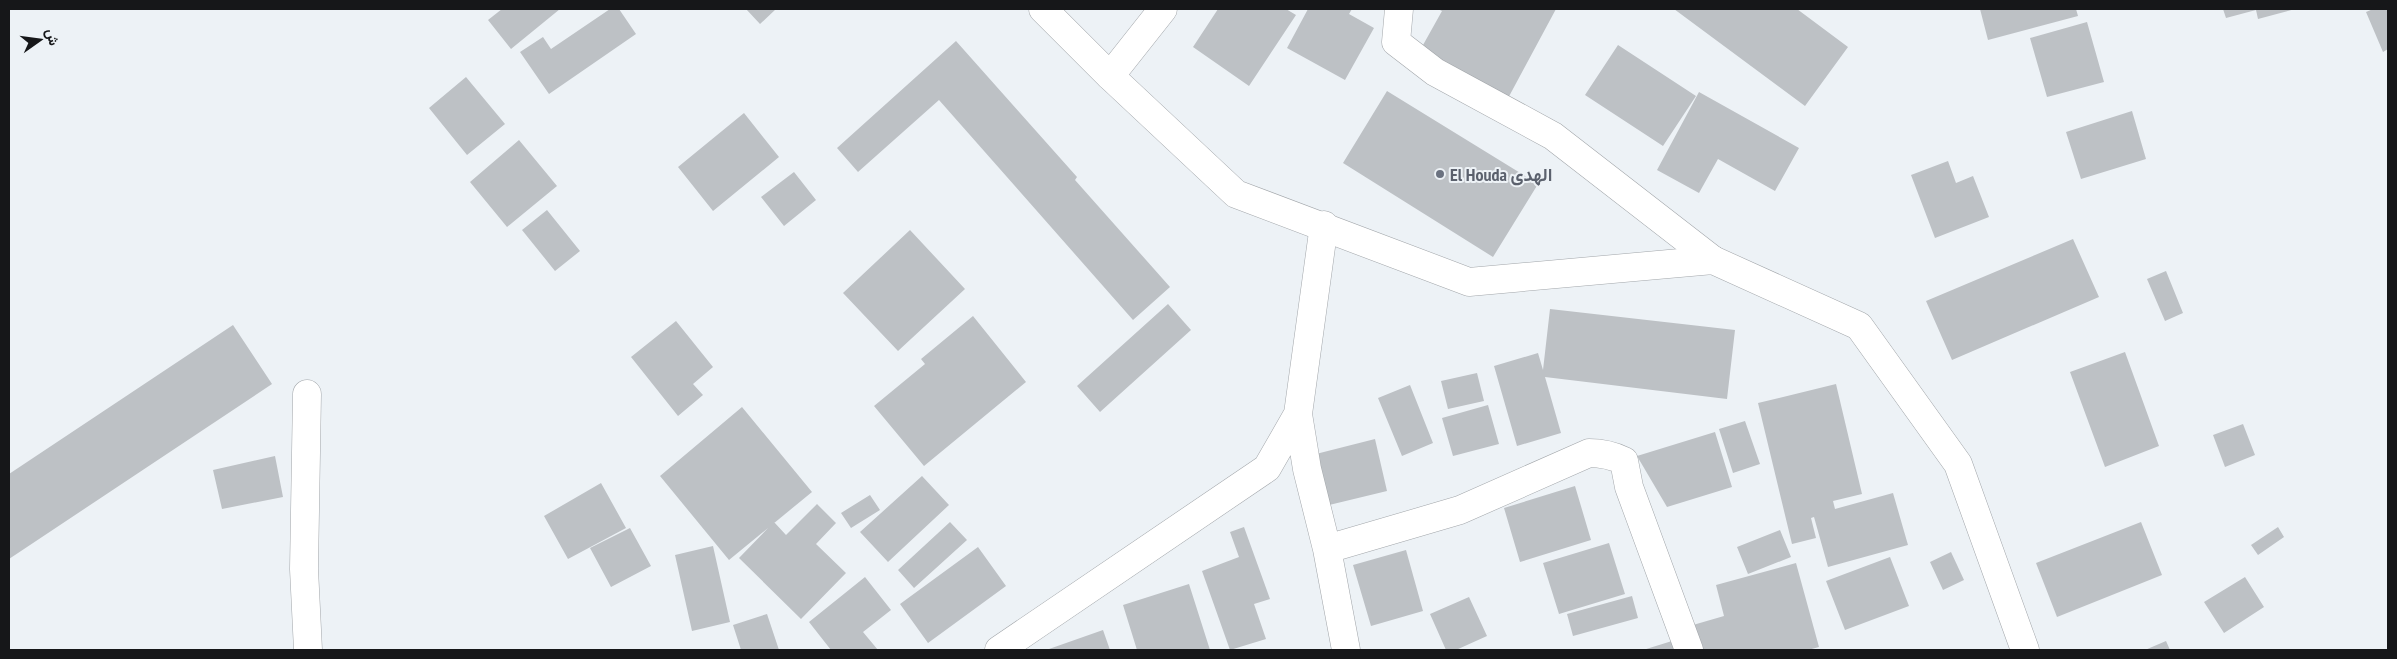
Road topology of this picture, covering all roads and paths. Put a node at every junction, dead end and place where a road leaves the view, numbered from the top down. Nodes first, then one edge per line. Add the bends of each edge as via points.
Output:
1 (1043, 9) edge
2 (1163, 9) edge
3 (1399, 9) edge
4 (1110, 76) junction
5 (1324, 225) junction
6 (1713, 260) junction
7 (307, 394) dead end
8 (1298, 414) junction
9 (1327, 549) junction
10 (308, 650) edge
11 (999, 650) edge
12 (1346, 650) edge
13 (1689, 650) edge
14 (2025, 650) edge

1 - 4 street
2 - 4 street
3 - 6 street via 1396,42 1435,72 1552,136
4 - 5 street via 1236,194
5 - 6 street via 1469,282
5 - 8 street
6 - 14 street via 1859,326 1958,464
7 - 10 street via 304,569
8 - 9 street via 1306,469
8 - 11 street via 1267,468
9 - 12 street
9 - 13 street via 1460,510 1589,453 1613,456 1624,461 1630,487

